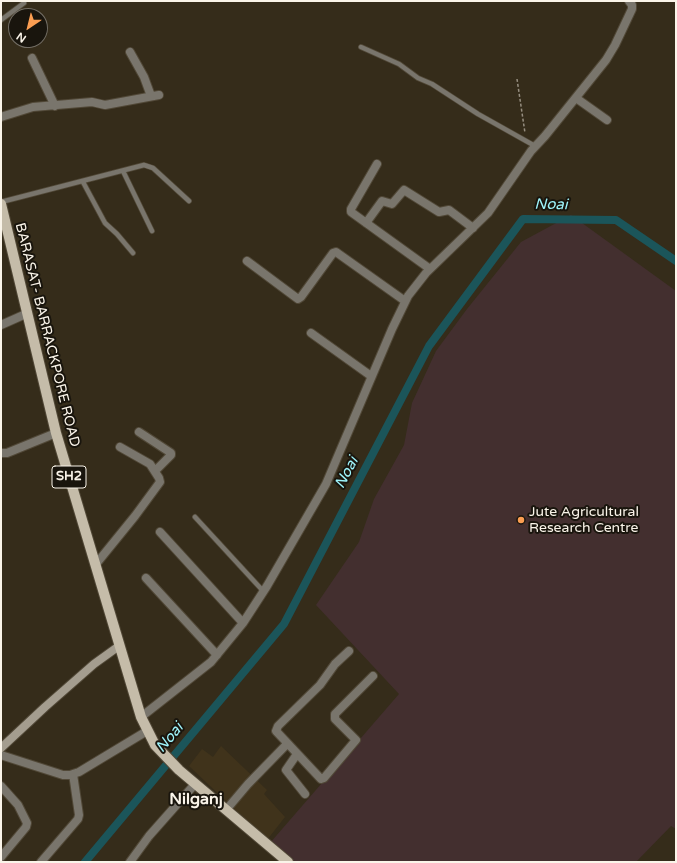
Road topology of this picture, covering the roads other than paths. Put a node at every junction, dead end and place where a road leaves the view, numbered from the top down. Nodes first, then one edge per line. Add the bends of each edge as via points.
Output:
1 (629, 1) edge
2 (24, 3) dead end
3 (1, 20) edge
4 (361, 47) dead end
5 (130, 52) dead end
6 (32, 58) dead end
7 (160, 95) dead end
8 (151, 96) junction
9 (576, 98) junction
10 (55, 106) junction
11 (1, 117) edge
12 (607, 120) dead end
13 (535, 146) junction
14 (377, 164) dead end
15 (123, 171) junction
16 (83, 182) junction
17 (189, 201) dead end
18 (1, 203) edge
19 (366, 223) junction
20 (473, 228) junction
21 (152, 231) dead end
22 (133, 253) dead end
23 (247, 261) dead end
24 (430, 269) junction
25 (405, 301) junction
26 (28, 313) junction
27 (1, 325) edge
28 (311, 333) dead end
29 (371, 376) junction
30 (140, 432) dead end
31 (56, 433) junction
32 (120, 447) dead end
33 (1, 453) edge
34 (155, 471) junction
35 (195, 517) dead end
36 (160, 532) dead end
37 (96, 564) junction
38 (146, 578) dead end
39 (264, 592) junction
40 (243, 623) junction
41 (119, 646) junction
42 (349, 651) dead end
43 (217, 655) junction
44 (373, 676) dead end
45 (141, 718) junction
46 (147, 731) junction
47 (287, 744) junction
48 (1, 748) edge
49 (297, 754) junction
50 (1, 755) edge
51 (73, 774) junction
52 (195, 784) junction
53 (1, 786) edge
54 (305, 794) dead end
55 (226, 810) junction
56 (1, 857) edge
57 (41, 862) edge
58 (130, 862) edge
59 (288, 862) edge

1 - 9 street via 632,9 616,45
2 - 3 lane
4 - 13 lane via 399,64 418,78
5 - 8 street
6 - 10 street
7 - 8 street
8 - 10 street via 105,106 92,102
9 - 12 street
9 - 13 street
10 - 11 street via 30,108
13 - 20 street via 492,208
14 - 19 street via 350,210
15 - 16 lane
15 - 17 lane via 149,166
15 - 21 lane
16 - 18 lane
16 - 22 lane via 105,223
18 - 26 main road, BARASAT- BARRACKPORE ROAD / SH2
19 - 20 street via 382,201 392,204 404,190 439,212 449,210
19 - 24 street
20 - 24 street
23 - 25 street via 298,299 336,252
24 - 25 street
25 - 29 street
26 - 27 street
26 - 31 main road, BARASAT- BARRACKPORE ROAD / SH2
28 - 29 street
29 - 39 street via 326,484
30 - 34 street via 172,453
31 - 33 street via 7,453
31 - 37 main road, BARASAT- BARRACKPORE ROAD / SH2
32 - 34 street via 150,464
34 - 37 street via 160,482
35 - 39 lane
36 - 40 street
37 - 41 main road, BARASAT- BARRACKPORE ROAD / SH2
38 - 43 street
39 - 40 street
40 - 43 street
41 - 45 main road, BARASAT- BARRACKPORE ROAD / SH2
41 - 48 main road via 45,706
42 - 47 street via 320,685 278,726 277,733
43 - 45 street
44 - 49 street via 335,714 335,719 356,740 324,778 319,778
45 - 46 main road, BARASAT- BARRACKPORE ROAD / SH2
46 - 51 street
46 - 52 main road, BARASAT- BARRACKPORE ROAD / SH2 via 155,746
47 - 49 street
47 - 55 street
49 - 54 street via 286,770
50 - 51 street via 63,775
51 - 57 street via 78,819
52 - 55 main road, SH2
52 - 58 street via 149,836
53 - 56 street via 18,805 27,824
55 - 59 main road, SH2

